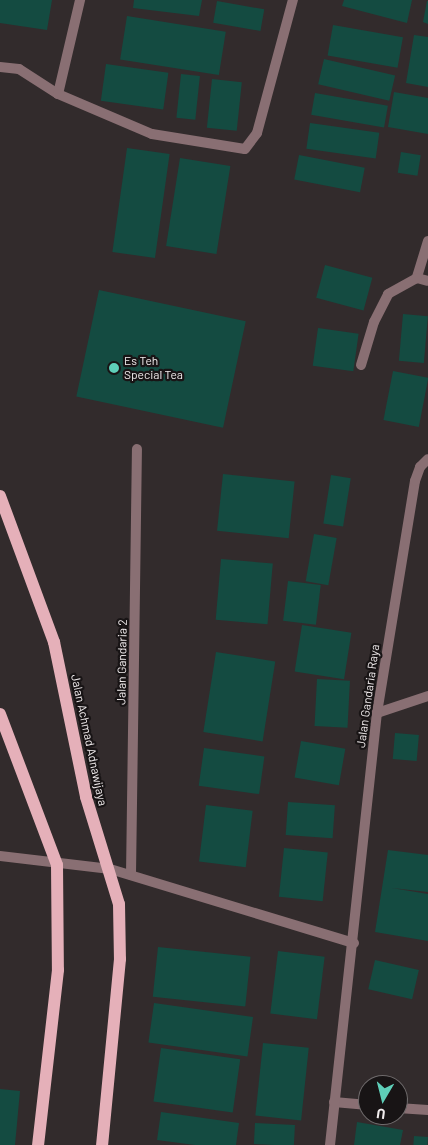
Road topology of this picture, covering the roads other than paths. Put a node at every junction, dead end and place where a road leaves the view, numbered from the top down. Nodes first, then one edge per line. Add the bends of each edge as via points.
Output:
1 (80, 0) edge
2 (293, 0) edge
3 (0, 67) edge
4 (58, 94) junction
5 (428, 241) edge
6 (417, 278) junction
7 (428, 282) edge
8 (361, 365) dead end
9 (137, 449) dead end
10 (428, 459) edge
11 (0, 496) edge
12 (428, 696) edge
13 (377, 713) junction
14 (0, 714) edge
15 (0, 856) edge
16 (57, 865) junction
17 (110, 869) junction
18 (131, 875) junction
19 (354, 943) junction
20 (334, 1102) junction
21 (358, 1104) edge
22 (408, 1109) edge
23 (428, 1110) edge
24 (38, 1145) edge
25 (102, 1145) edge
26 (330, 1145) edge

1 - 4 street
2 - 4 street via 257,133 245,149 152,134
3 - 4 street via 19,68
5 - 6 street
6 - 7 street
6 - 8 street via 388,294 374,322
9 - 18 street, Jalan Gandaria 2
10 - 13 street, Jalan Gandaria Raya via 420,467 415,481
11 - 17 main road, Jalan Achmad Adnawijaya via 54,642 86,797
12 - 13 street
13 - 19 street, Jalan Gandaria Raya
14 - 16 main road
15 - 16 street
16 - 17 street
16 - 24 main road via 58,970
17 - 18 street
17 - 25 main road, Jalan Achmad Adnawijaya via 119,904 120,959
18 - 19 street
19 - 20 street, Jalan Gandaria Raya
20 - 21 street
20 - 26 street, Jalan Gandaria Raya
22 - 23 street

